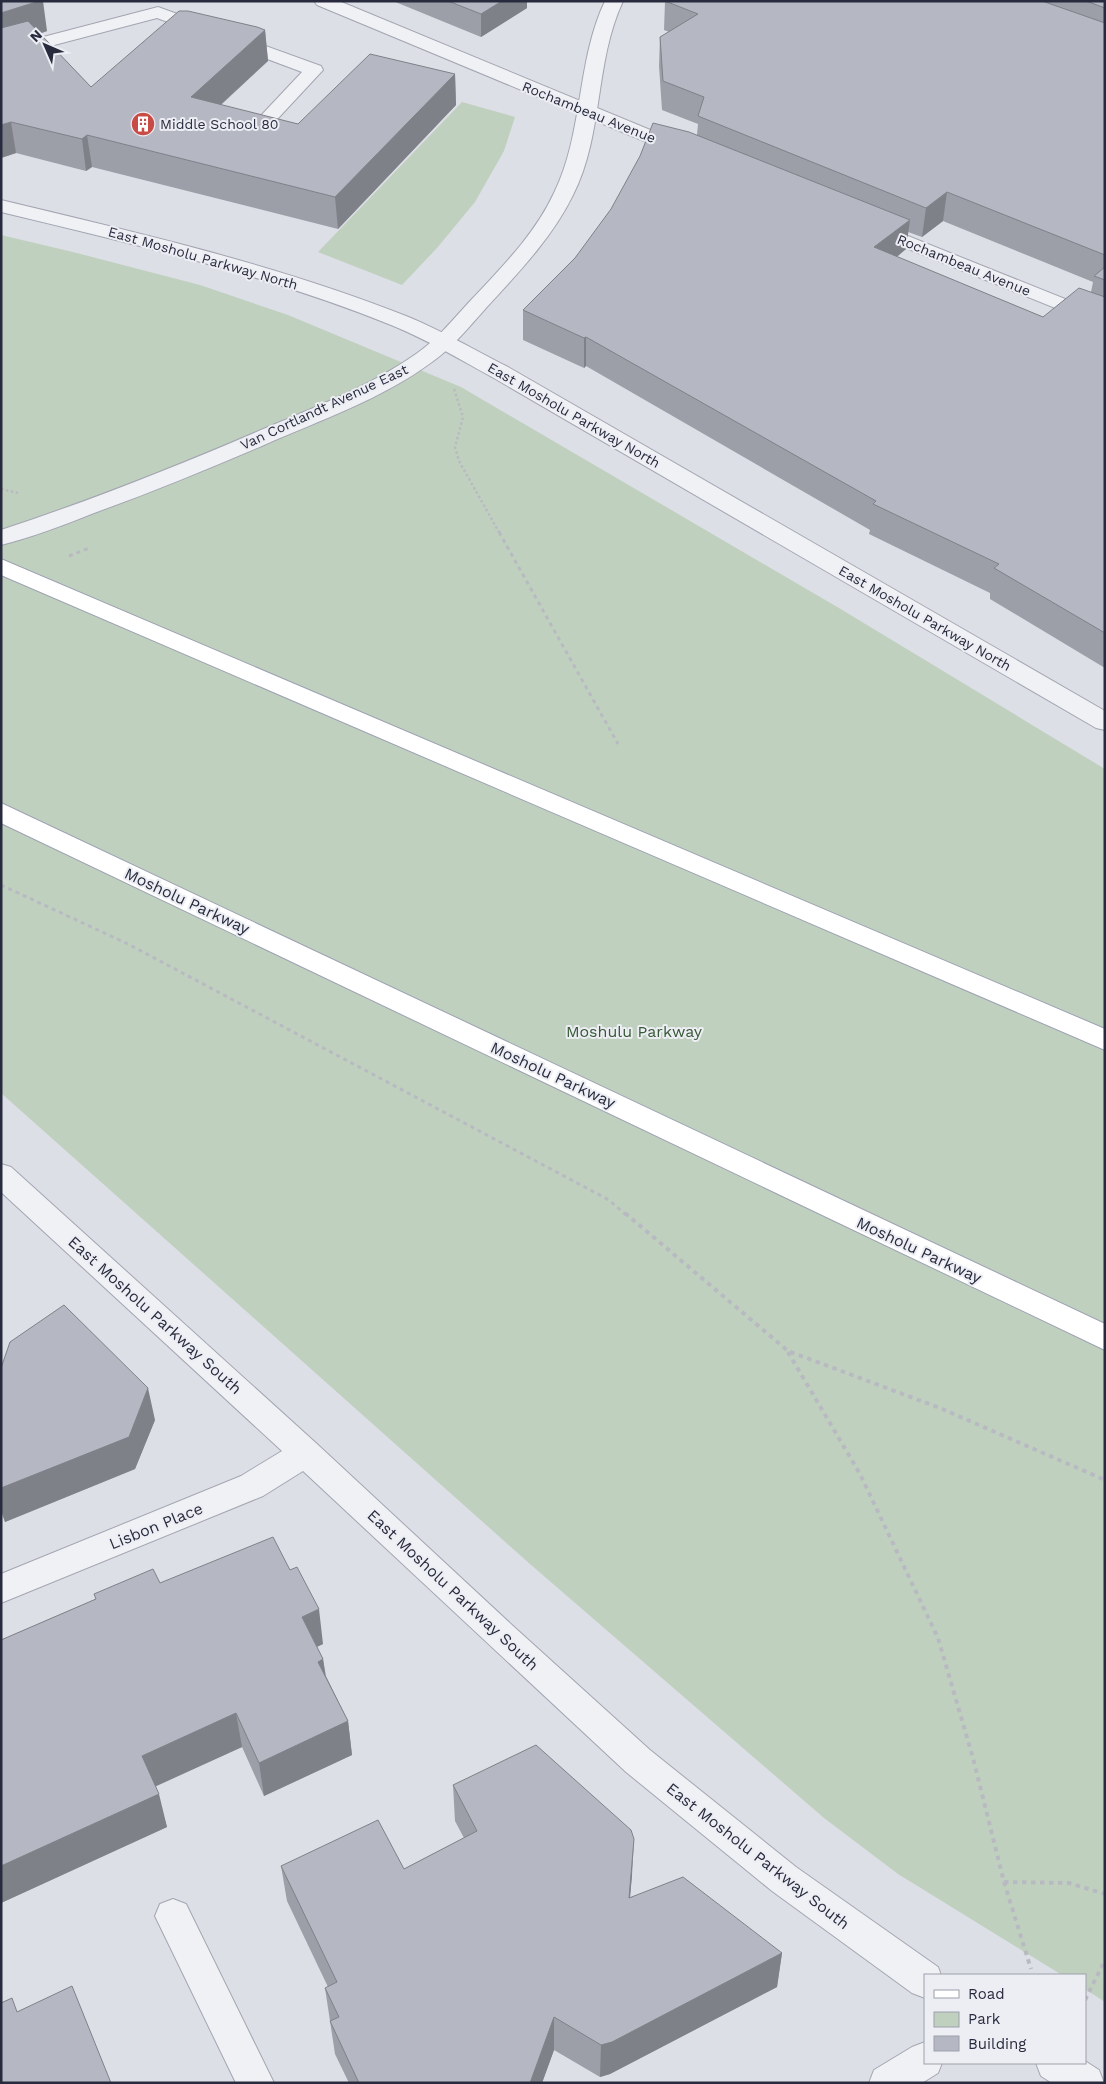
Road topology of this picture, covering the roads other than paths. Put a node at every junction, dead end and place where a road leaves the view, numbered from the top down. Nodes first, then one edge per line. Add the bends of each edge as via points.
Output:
1 (323, 1) edge
2 (614, 1) edge
3 (1, 54) edge
4 (588, 111) junction
5 (262, 124) edge
6 (698, 157) edge
7 (1, 206) edge
8 (855, 221) edge
9 (1105, 322) edge
10 (442, 342) junction
11 (1, 538) edge
12 (1, 566) edge
13 (1105, 722) edge
14 (1, 812) edge
15 (1105, 1040) edge
16 (1, 1175) edge
17 (1105, 1338) edge
18 (306, 1453) junction
19 (1, 1589) edge
20 (173, 1916) dead end
21 (924, 1979) edge
22 (924, 2061) edge
23 (1056, 2064) edge
24 (256, 2083) edge
25 (887, 2083) edge
26 (1086, 2083) edge

1 - 4 street, Rochambeau Avenue
2 - 4 street, Van Cortlandt Avenue East via 595,53
3 - 5 street via 158,12 314,70
4 - 6 street, Rochambeau Avenue
4 - 10 street, Van Cortlandt Avenue East via 573,172 551,216 515,264
7 - 10 street, East Mosholu Parkway North via 245,268 381,313
8 - 9 street, Rochambeau Avenue
10 - 11 street, Van Cortlandt Avenue East via 416,364 391,378 289,426 63,517
10 - 13 street, East Mosholu Parkway North via 500,372
12 - 15 main road
14 - 17 main road, Mosholu Parkway
16 - 18 street, East Mosholu Parkway South
18 - 19 street, Lisbon Place via 252,1486
18 - 21 street, East Mosholu Parkway South via 638,1761 784,1879
20 - 24 street
22 - 25 street
23 - 26 street

